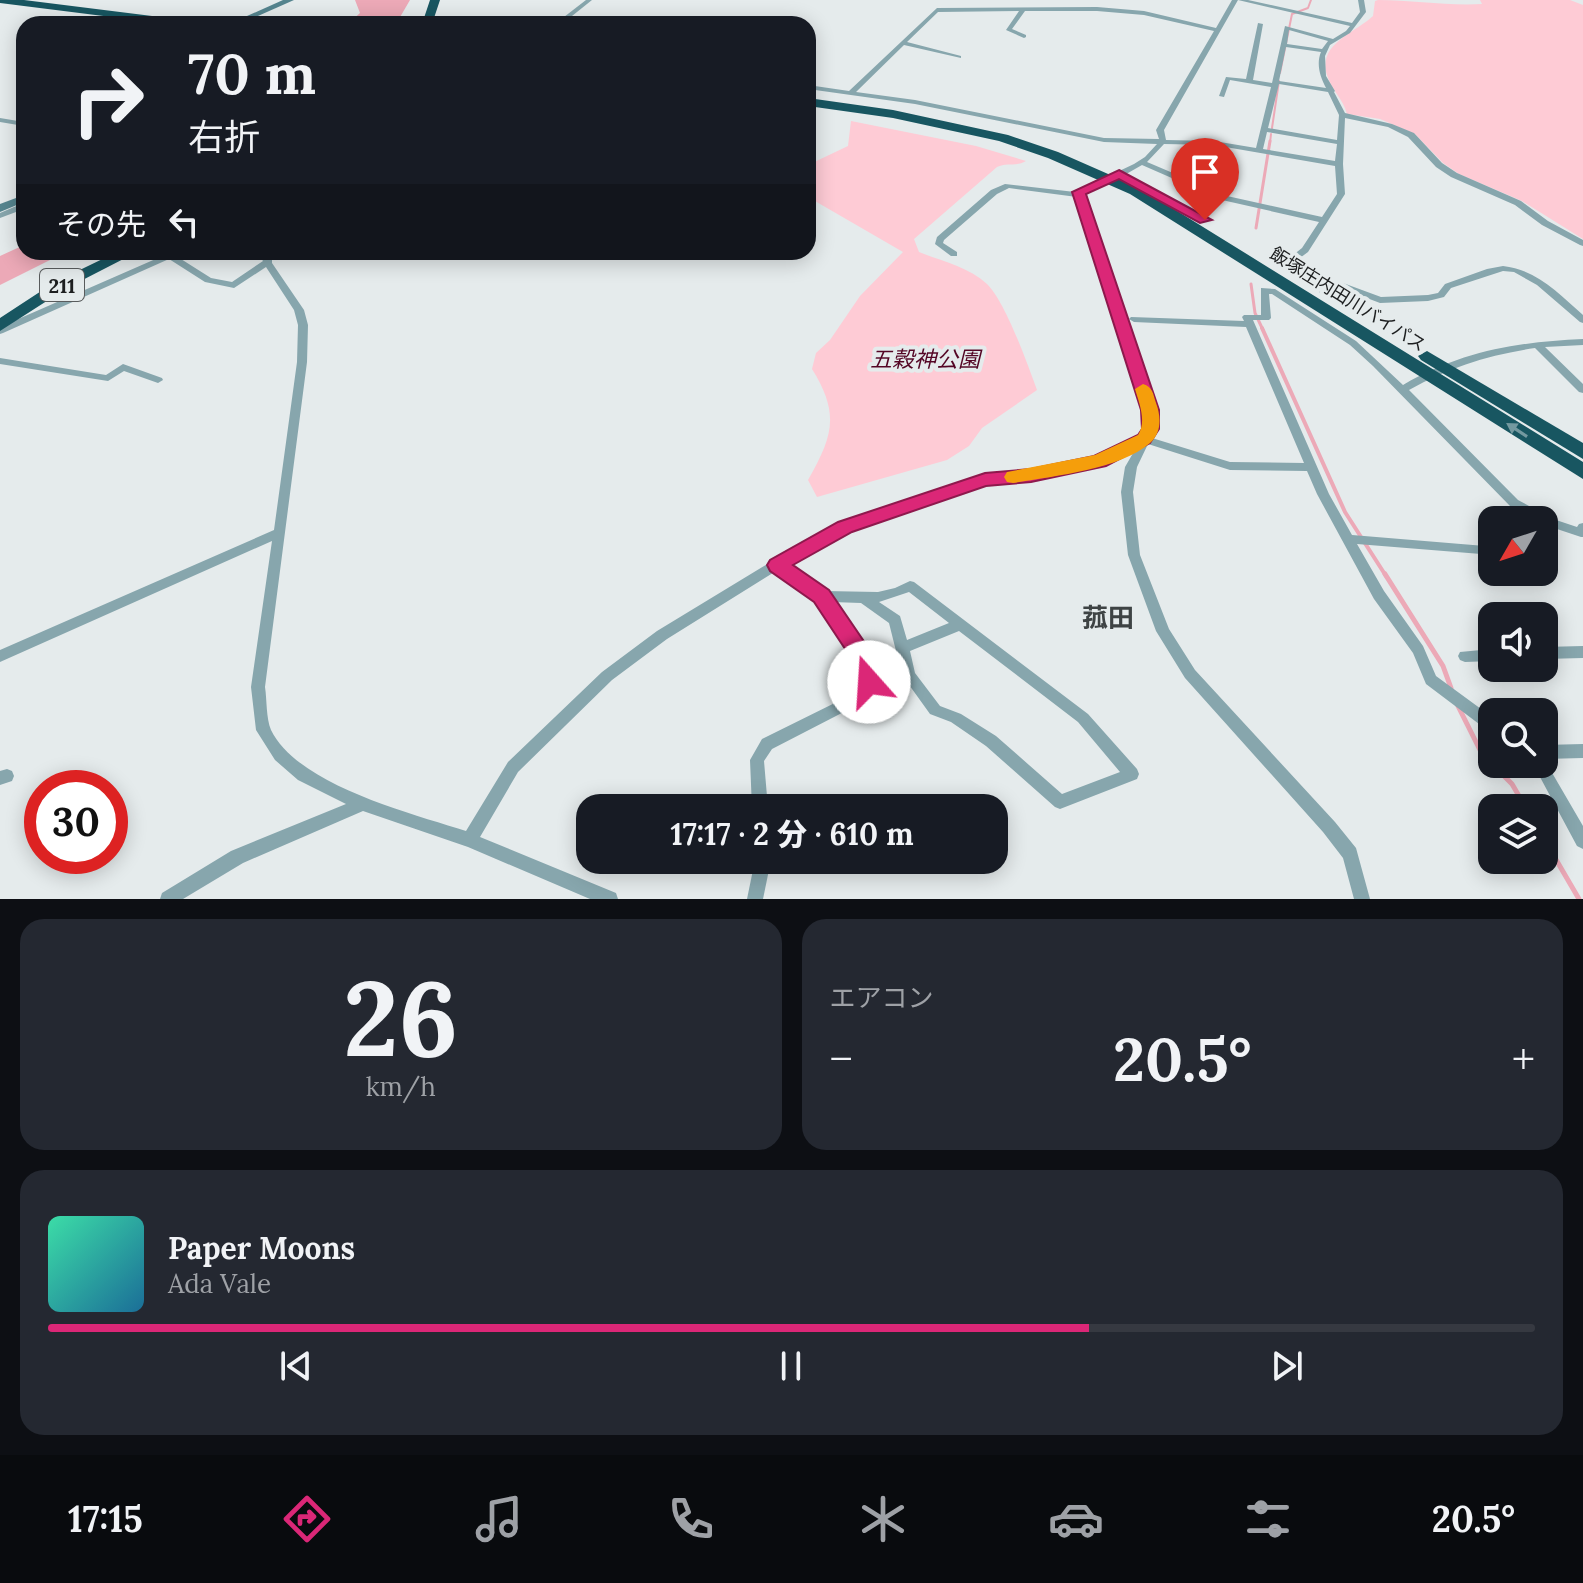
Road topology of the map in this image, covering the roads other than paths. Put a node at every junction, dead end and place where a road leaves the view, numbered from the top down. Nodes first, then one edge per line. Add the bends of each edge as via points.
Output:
1 (290, 0) edge
2 (589, 0) edge
3 (1096, 0) edge
4 (1238, 0) edge
5 (1361, 0) edge
6 (0, 2) edge
7 (1097, 9) junction
8 (1023, 10) junction
9 (98, 16) edge
10 (122, 16) edge
11 (252, 16) edge
12 (568, 16) edge
13 (1260, 24) dead end
14 (1353, 25) junction
15 (1217, 30) junction
16 (1024, 36) dead end
17 (1334, 41) junction
18 (903, 43) junction
19 (1287, 46) junction
20 (1324, 51) junction
21 (959, 57) dead end
22 (1249, 82) junction
23 (1278, 84) junction
24 (816, 88) edge
25 (1332, 91) junction
26 (851, 93) junction
27 (1222, 96) dead end
28 (816, 100) edge
29 (1342, 115) junction
30 (1265, 130) junction
31 (1163, 140) junction
32 (1341, 143) junction
33 (1265, 150) junction
34 (1142, 162) junction
35 (1339, 164) junction
36 (1114, 176) junction
37 (1080, 195) junction
38 (1322, 220) junction
39 (1583, 243) edge
40 (954, 254) dead end
41 (113, 260) edge
42 (160, 260) edge
43 (182, 260) edge
44 (262, 260) edge
45 (267, 260) edge
46 (1282, 267) junction
47 (1324, 292) junction
48 (1134, 319) dead end
49 (1255, 320) junction
50 (1583, 320) edge
51 (0, 328) edge
52 (1583, 342) edge
53 (1536, 344) junction
54 (0, 361) edge
55 (1436, 369) junction
56 (158, 380) dead end
57 (1403, 389) junction
58 (1583, 390) edge
59 (1144, 439) junction
60 (1583, 452) edge
61 (1312, 467) junction
62 (1583, 472) edge
63 (1582, 531) edge
64 (278, 533) junction
65 (1358, 540) junction
66 (1478, 549) edge
67 (777, 565) junction
68 (821, 596) junction
69 (862, 597) junction
70 (962, 624) junction
71 (904, 647) junction
72 (1583, 652) edge
73 (1558, 653) edge
74 (0, 656) edge
75 (1465, 656) dead end
76 (1478, 656) edge
77 (1478, 715) edge
78 (1583, 751) edge
79 (1558, 752) edge
80 (1548, 778) edge
81 (759, 794) edge
82 (363, 804) junction
83 (469, 840) junction
84 (1583, 841) edge
85 (760, 874) edge
86 (582, 894) edge
87 (168, 899) edge
88 (610, 899) edge
89 (755, 899) edge
90 (1362, 899) edge

1 - 11 street
2 - 12 street
3 - 7 street
4 - 14 street
4 - 15 street
5 - 14 street via 1363,12
6 - 9 highway
6 - 10 highway
7 - 8 street
7 - 15 street via 1144,13
8 - 16 street via 1009,30
8 - 18 street via 937,10
13 - 22 street
14 - 17 street
15 - 31 street via 1160,130
17 - 19 street via 1290,28
17 - 20 street
18 - 21 street
18 - 26 street
19 - 20 street
19 - 23 street
20 - 25 street via 1323,76
22 - 23 street
22 - 27 street via 1228,78
23 - 25 street
23 - 30 street
24 - 26 street
25 - 29 street
26 - 31 street via 1104,140
28 - 36 highway, 飯塚庄内田川バイパス via 1003,138
29 - 32 street
29 - 39 street via 1411,135 1454,175 1518,203
30 - 32 street
30 - 33 street
31 - 33 street
31 - 34 street
32 - 35 street
33 - 35 street
34 - 36 street
34 - 38 street via 1208,192
35 - 38 street via 1341,194
36 - 37 street
36 - 46 highway, 飯塚庄内田川バイパス via 1182,207
36 - 55 highway, 飯塚庄内田川バイパス
37 - 40 street via 1000,188 940,239 939,244
37 - 59 street via 1150,410 1151,429
38 - 46 street via 1300,256
41 - 51 highway, 211 via 61,285
42 - 51 street
43 - 44 street via 208,280 234,285
45 - 64 street via 303,325
46 - 47 highway, 飯塚庄内田川バイパス
47 - 50 street via 1343,286 1380,300 1428,298 1441,295 1448,286 1509,269 1531,277
47 - 55 highway, 飯塚庄内田川バイパス
48 - 49 street
49 - 57 street via 1266,318 1263,292 1268,289 1353,343
49 - 61 street
52 - 53 street
53 - 55 street
53 - 58 street
54 - 56 street via 108,378 123,367
55 - 57 street
55 - 60 highway, 飯塚庄内田川バイパス
62 -> 55 highway, 飯塚庄内田川バイパス
57 - 63 street via 1514,503 1549,522
59 - 61 street via 1230,466
59 - 67 street via 1099,461 985,480 845,527
59 - 90 street via 1127,492 1134,555 1163,631 1190,674 1350,854
61 - 65 street
64 - 74 street
64 - 82 street via 258,687 263,730 303,775
65 - 66 street
65 - 77 street via 1379,595 1418,650 1431,680
67 - 68 street
67 - 83 street via 662,635 607,676 513,767
68 - 69 street
68 - 81 street via 870,669 869,682 862,696 767,744 757,760
69 - 70 street via 882,598 910,586
69 - 71 street via 895,620
70 - 71 street
70 - 71 street via 1083,718 1132,774 1060,802 991,741 935,710 909,675
72 - 73 street
75 - 76 street
78 - 79 street
80 - 84 street
82 - 83 street
82 - 87 street via 237,857
83 - 86 street
85 - 89 street
86 - 88 street

